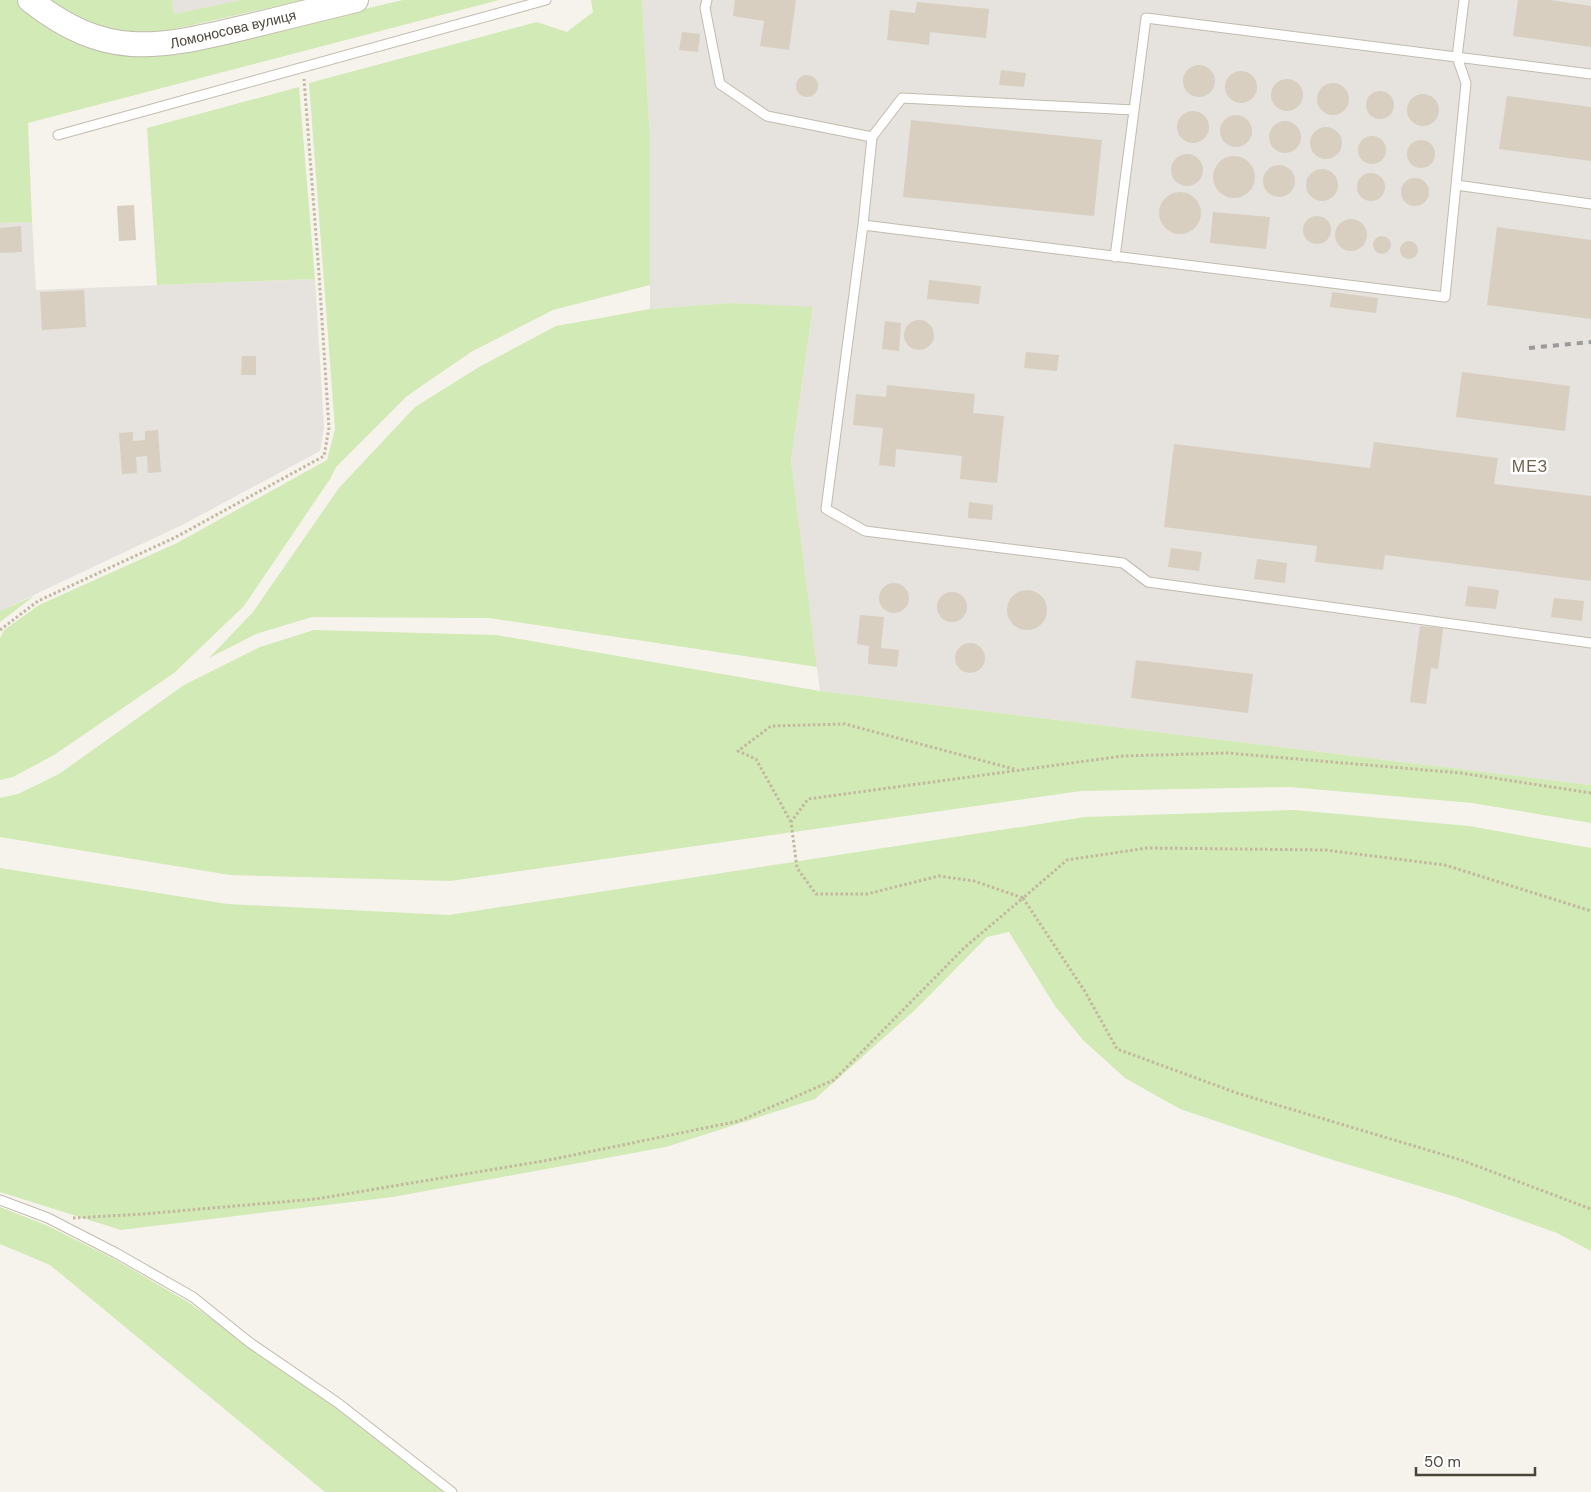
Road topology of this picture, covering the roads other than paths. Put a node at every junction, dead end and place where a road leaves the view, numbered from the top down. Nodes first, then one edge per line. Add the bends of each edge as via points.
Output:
1 (30, 0) edge
2 (356, 0) edge
3 (546, 0) edge
4 (708, 0) edge
5 (1464, 0) edge
6 (1457, 57) junction
7 (1591, 74) edge
8 (1134, 110) junction
9 (58, 135) dead end
10 (872, 137) junction
11 (1456, 185) junction
12 (1591, 204) edge
13 (863, 225) junction
14 (1115, 257) junction
15 (1591, 643) edge
16 (0, 1200) edge
17 (452, 1492) edge

1 - 2 street, Ломоносова вулиця via 52,17 85,34 129,45 161,45
3 - 9 lane
4 - 10 lane via 706,8 720,84 767,116
5 - 6 lane
6 - 7 lane
6 - 8 lane via 1146,18
6 - 11 lane via 1466,83
8 - 10 lane via 902,98
8 - 14 lane
10 - 13 lane
11 - 12 lane
11 - 14 lane via 1444,297
13 - 14 lane
13 - 15 lane via 826,509 864,531 1123,563 1148,582
16 - 17 lane via 48,1218 193,1297 249,1342 338,1403

